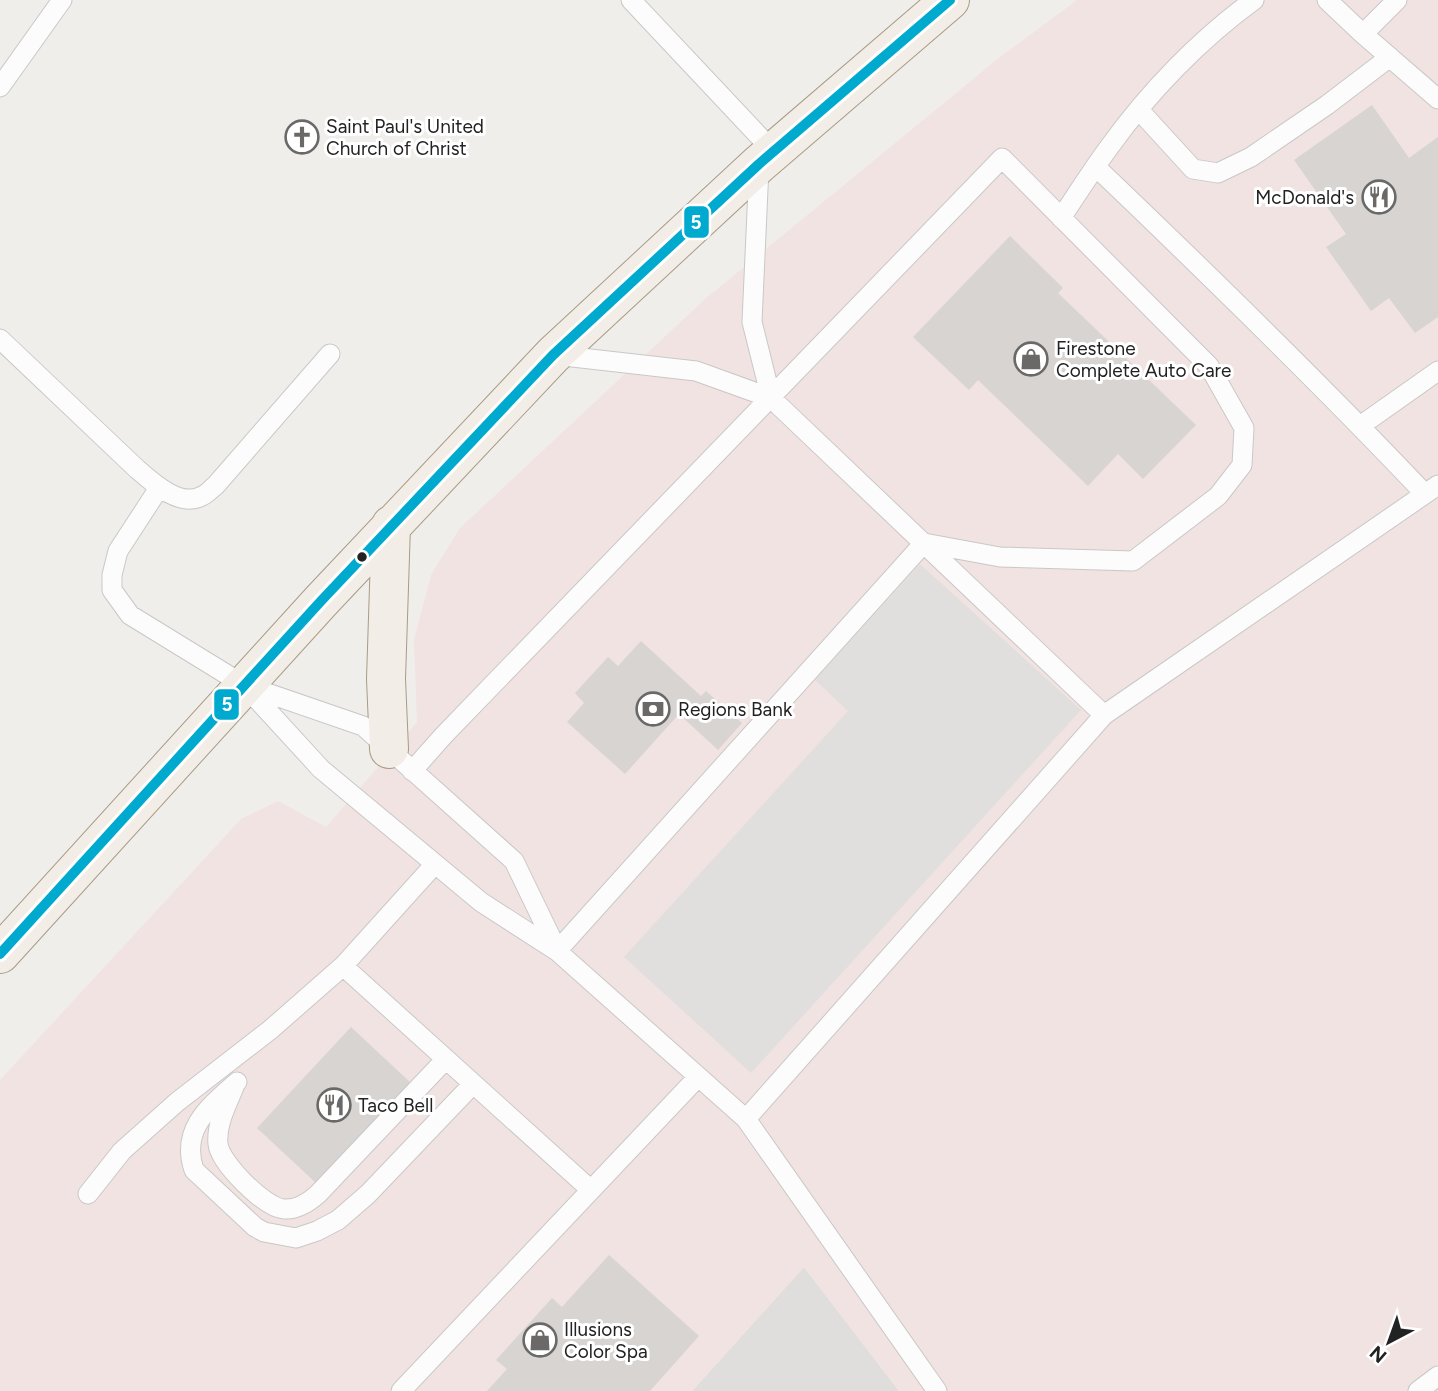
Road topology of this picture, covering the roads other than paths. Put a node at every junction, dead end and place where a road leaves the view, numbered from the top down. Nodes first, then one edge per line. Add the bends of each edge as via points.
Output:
1 (62, 0) edge
2 (631, 0) edge
3 (950, 0) edge
4 (1254, 0) edge
5 (1327, 0) edge
6 (1397, 0) edge
7 (1363, 33) junction
8 (1390, 57) junction
9 (0, 87) edge
10 (1438, 99) edge
11 (1139, 110) junction
12 (766, 158) junction
13 (1096, 167) junction
14 (1061, 218) junction
15 (0, 339) edge
16 (330, 354) dead end
17 (553, 355) junction
18 (1438, 371) edge
19 (771, 398) junction
20 (1360, 426) junction
21 (159, 488) junction
22 (1432, 490) edge
23 (391, 525) junction
24 (924, 543) junction
25 (244, 685) junction
26 (1104, 715) junction
27 (400, 760) junction
28 (435, 864) junction
29 (557, 950) junction
30 (0, 954) edge
31 (343, 966) junction
32 (254, 1041) junction
33 (446, 1059) junction
34 (698, 1077) junction
35 (237, 1082) junction
36 (473, 1084) junction
37 (746, 1119) junction
38 (591, 1190) junction
39 (89, 1194) dead end
40 (1438, 1376) edge
41 (401, 1391) edge
42 (937, 1391) edge
43 (1418, 1391) edge

1 - 9 lane
2 - 12 lane
3 - 12 main road
4 - 11 lane via 1204,41
5 - 7 lane
6 - 7 lane
7 - 8 lane
8 - 10 lane
8 - 11 lane via 1327,106 1251,157 1218,173 1193,169
11 - 13 lane
12 - 17 main road
12 - 19 lane via 752,322
13 - 14 lane
13 - 20 lane
14 - 19 lane via 1002,158
14 - 24 lane via 1209,366 1244,428 1242,465 1218,496 1133,561 1000,557
15 - 21 lane
16 - 21 lane via 208,491 200,497 182,498
17 - 19 lane via 696,371
17 - 23 main road
18 - 20 lane
19 - 24 lane
19 - 27 lane via 444,735
20 - 22 lane
21 - 25 lane via 118,551 112,590 130,615
22 - 26 lane
23 - 25 main road
23 - 27 main road via 386,679
24 - 26 lane
24 - 29 lane
25 - 27 lane via 363,726
25 - 28 lane via 321,769
25 - 30 main road
26 - 37 lane
27 - 29 lane via 514,861
28 - 29 lane via 481,902
28 - 31 lane
29 - 34 lane
31 - 32 lane
31 - 33 lane
32 - 35 lane
32 - 39 lane via 122,1151
33 - 35 lane via 318,1194 287,1209 269,1204 219,1152 219,1125
33 - 36 lane
34 - 37 lane
34 - 38 lane
35 - 36 lane via 203,1112 197,1124 191,1147 194,1170 255,1227 296,1238 338,1220 368,1194
36 - 38 lane
37 - 42 lane
38 - 41 lane
40 - 43 lane

